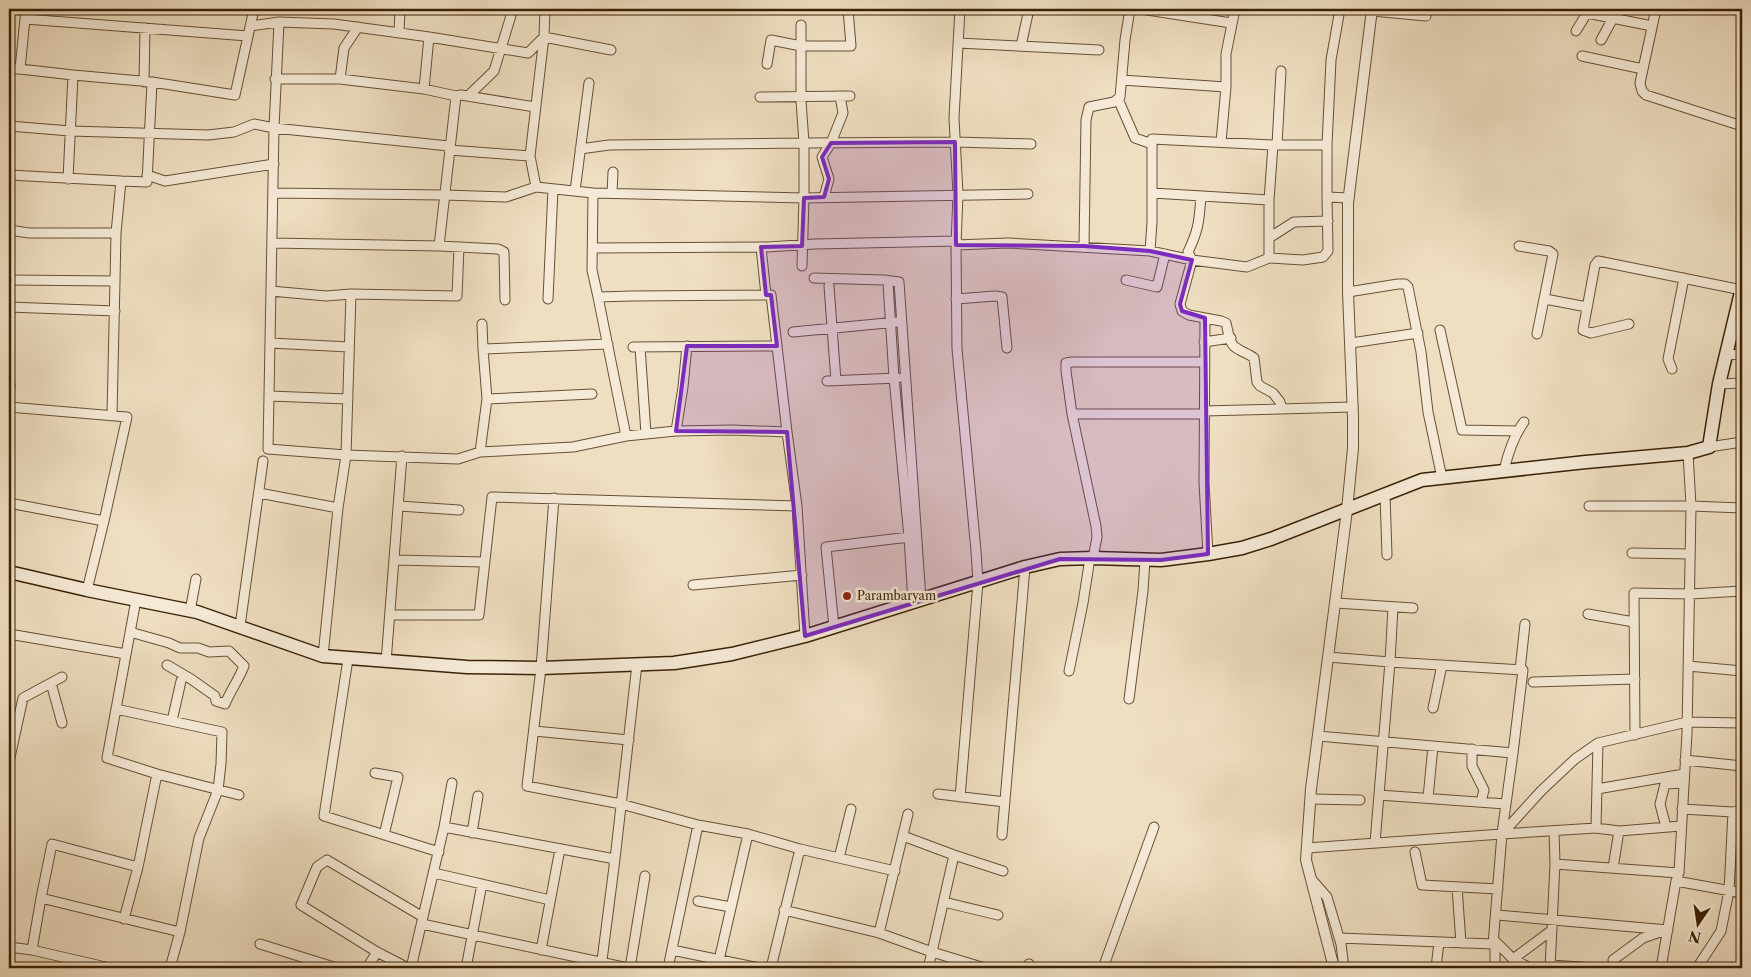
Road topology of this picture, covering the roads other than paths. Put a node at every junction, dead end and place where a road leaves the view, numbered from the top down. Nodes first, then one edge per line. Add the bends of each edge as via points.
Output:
1 (26, 9) edge
2 (254, 9) edge
3 (400, 9) edge
4 (513, 9) edge
5 (546, 9) edge
6 (848, 9) edge
7 (960, 9) edge
8 (1029, 9) edge
9 (1130, 9) edge
10 (1141, 9) edge
11 (1235, 9) edge
12 (1340, 9) edge
13 (1427, 9) edge
14 (1656, 9) edge
15 (1372, 10) edge
16 (1586, 11) edge
17 (1613, 18) junction
18 (25, 19) junction
19 (279, 22) junction
20 (1231, 23) junction
21 (801, 25) dead end
22 (250, 26) junction
23 (1652, 26) junction
24 (358, 27) junction
25 (145, 28) junction
26 (1576, 31) dead end
27 (399, 32) junction
28 (248, 36) junction
29 (430, 36) junction
30 (544, 37) junction
31 (1601, 40) dead end
32 (958, 43) junction
33 (801, 46) junction
34 (1021, 46) junction
35 (501, 49) junction
36 (611, 50) dead end
37 (1099, 50) dead end
38 (1582, 56) dead end
39 (766, 64) dead end
40 (9, 69) edge
41 (20, 69) junction
42 (1643, 69) junction
43 (1281, 71) dead end
44 (72, 75) junction
45 (275, 79) junction
46 (340, 79) junction
47 (1122, 80) junction
48 (148, 82) junction
49 (589, 83) dead end
50 (1226, 87) junction
51 (424, 89) junction
52 (456, 96) junction
53 (468, 96) junction
54 (840, 96) junction
55 (850, 96) dead end
56 (760, 97) dead end
57 (801, 97) junction
58 (1118, 99) junction
59 (535, 108) junction
60 (9, 126) edge
61 (1742, 126) edge
62 (274, 128) junction
63 (70, 130) junction
64 (150, 133) junction
65 (955, 142) junction
66 (1221, 142) junction
67 (804, 143) junction
68 (831, 143) junction
69 (1031, 144) dead end
70 (1152, 144) junction
71 (1275, 145) junction
72 (1327, 145) junction
73 (449, 148) junction
74 (580, 149) junction
75 (530, 156) junction
76 (274, 164) junction
77 (613, 172) dead end
78 (9, 175) edge
79 (147, 175) junction
80 (68, 179) junction
81 (121, 181) junction
82 (536, 187) junction
83 (553, 189) junction
84 (575, 191) junction
85 (274, 193) junction
86 (592, 193) junction
87 (612, 193) junction
88 (1152, 193) junction
89 (444, 194) junction
90 (958, 194) junction
91 (1028, 194) dead end
92 (1201, 196) junction
93 (824, 197) junction
94 (1328, 197) junction
95 (804, 198) junction
96 (1349, 198) junction
97 (1269, 200) junction
98 (1328, 221) junction
99 (9, 230) edge
100 (116, 233) junction
101 (1269, 238) junction
102 (272, 243) junction
103 (956, 243) junction
104 (439, 246) junction
105 (802, 246) junction
106 (1084, 246) junction
107 (1519, 246) dead end
108 (458, 247) junction
109 (593, 248) junction
110 (761, 248) junction
111 (1150, 251) junction
112 (1165, 254) junction
113 (1269, 258) junction
114 (1192, 260) junction
115 (802, 266) dead end
116 (814, 278) dead end
117 (1684, 278) junction
118 (9, 280) edge
119 (1126, 280) dead end
120 (115, 281) junction
121 (888, 284) dead end
122 (828, 286) dead end
123 (1742, 289) edge
124 (271, 290) junction
125 (1348, 292) junction
126 (351, 294) junction
127 (766, 295) junction
128 (598, 297) junction
129 (548, 299) dead end
130 (956, 299) junction
131 (1545, 299) junction
132 (505, 300) dead end
133 (9, 307) edge
134 (1587, 307) junction
135 (116, 311) junction
136 (1204, 318) junction
137 (891, 322) junction
138 (902, 322) junction
139 (482, 324) dead end
140 (1629, 324) dead end
141 (832, 329) junction
142 (1440, 330) dead end
143 (793, 332) dead end
144 (1418, 333) junction
145 (1537, 334) dead end
146 (1230, 338) junction
147 (1204, 342) junction
148 (270, 343) junction
149 (1350, 343) junction
150 (608, 344) junction
151 (687, 346) junction
152 (777, 346) junction
153 (349, 347) junction
154 (1007, 348) dead end
155 (483, 349) junction
156 (1742, 354) edge
157 (1726, 355) junction
158 (1204, 362) junction
159 (1672, 369) dead end
160 (906, 377) junction
161 (894, 378) junction
162 (9, 383) edge
163 (1742, 383) edge
164 (1719, 384) junction
165 (592, 394) dead end
166 (269, 396) junction
167 (348, 399) junction
168 (487, 400) junction
169 (9, 405) edge
170 (1353, 407) junction
171 (1282, 409) junction
172 (1204, 413) junction
173 (1072, 414) junction
174 (112, 416) junction
175 (1524, 422) dead end
176 (676, 431) junction
177 (1518, 431) junction
178 (787, 432) junction
179 (646, 434) junction
180 (626, 436) junction
181 (1742, 442) edge
182 (1709, 447) junction
183 (480, 452) junction
184 (1688, 453) junction
185 (346, 455) junction
186 (402, 456) junction
187 (263, 462) dead end
188 (1504, 471) junction
189 (1442, 478) junction
190 (259, 493) junction
191 (1385, 495) junction
192 (554, 498) junction
193 (9, 503) edge
194 (399, 506) junction
195 (796, 506) junction
196 (1589, 506) dead end
197 (1691, 506) junction
198 (338, 508) junction
199 (1742, 508) edge
200 (459, 510) dead end
201 (1348, 510) junction
202 (104, 521) junction
203 (909, 538) junction
204 (1632, 553) dead end
205 (1208, 554) junction
206 (1690, 554) junction
207 (1386, 555) dead end
208 (1091, 558) junction
209 (394, 560) junction
210 (1145, 560) junction
211 (484, 562) junction
212 (1025, 567) junction
213 (9, 572) edge
214 (802, 575) junction
215 (196, 580) dead end
216 (978, 582) junction
217 (693, 585) dead end
218 (87, 590) junction
219 (1742, 591) edge
220 (1690, 594) junction
221 (136, 600) junction
222 (917, 601) junction
223 (1336, 603) junction
224 (1393, 607) junction
225 (1414, 608) dead end
226 (190, 611) junction
227 (1588, 614) dead end
228 (390, 615) junction
229 (1634, 622) junction
230 (1525, 624) dead end
231 (240, 626) junction
232 (834, 627) junction
233 (130, 632) junction
234 (9, 634) edge
235 (805, 636) junction
236 (126, 654) junction
237 (323, 656) junction
238 (1328, 657) junction
239 (348, 659) junction
240 (386, 662) junction
241 (1390, 662) junction
242 (637, 664) junction
243 (167, 665) dead end
244 (1442, 665) junction
245 (1688, 666) junction
246 (541, 668) junction
247 (1520, 670) junction
248 (1070, 671) dead end
249 (1742, 671) edge
250 (62, 677) dead end
251 (1635, 679) junction
252 (181, 681) dead end
253 (1533, 682) dead end
254 (51, 683) junction
255 (1129, 699) dead end
256 (1433, 708) dead end
257 (116, 710) junction
258 (172, 721) junction
259 (1687, 722) junction
260 (62, 723) dead end
261 (1742, 723) edge
262 (534, 731) junction
263 (1635, 735) junction
264 (1318, 736) junction
265 (629, 740) junction
266 (1383, 742) junction
267 (1598, 744) junction
268 (1433, 746) junction
269 (1472, 749) junction
270 (1513, 753) junction
271 (1685, 760) junction
272 (9, 762) edge
273 (1742, 766) edge
274 (375, 772) dead end
275 (158, 774) junction
276 (1684, 779) junction
277 (452, 783) dead end
278 (1597, 789) junction
279 (218, 790) junction
280 (938, 794) dead end
281 (239, 795) dead end
282 (1379, 795) junction
283 (478, 796) dead end
284 (960, 797) junction
285 (1428, 798) junction
286 (1311, 799) junction
287 (1360, 800) dead end
288 (1005, 802) junction
289 (1481, 802) junction
290 (621, 804) junction
291 (1506, 804) junction
292 (852, 809) dead end
293 (1682, 809) junction
294 (1737, 811) edge
295 (908, 814) dead end
296 (698, 826) junction
297 (1682, 826) junction
298 (444, 827) junction
299 (1154, 827) dead end
300 (1666, 827) junction
301 (1596, 828) junction
302 (1554, 831) junction
303 (1619, 831) junction
304 (472, 832) junction
305 (748, 834) junction
306 (1502, 834) junction
307 (384, 835) junction
308 (1002, 835) dead end
309 (903, 836) junction
310 (1375, 843) junction
311 (1307, 848) junction
312 (560, 849) junction
313 (800, 849) junction
314 (439, 852) junction
315 (1415, 852) dead end
316 (954, 856) junction
317 (839, 858) junction
318 (615, 859) junction
319 (1554, 864) junction
320 (138, 867) junction
321 (1613, 868) junction
322 (895, 871) junction
323 (1003, 871) dead end
324 (434, 873) junction
325 (644, 876) dead end
326 (1677, 877) junction
327 (1311, 880) junction
328 (482, 884) junction
329 (1458, 887) junction
330 (1498, 889) junction
331 (1729, 891) junction
332 (1742, 893) edge
333 (41, 898) junction
334 (550, 900) junction
335 (698, 901) dead end
336 (944, 902) junction
337 (731, 907) junction
338 (784, 910) junction
339 (1496, 914) junction
340 (998, 916) dead end
341 (124, 919) junction
342 (1553, 920) junction
343 (422, 921) junction
344 (1552, 930) junction
345 (1668, 930) junction
346 (180, 932) junction
347 (879, 933) junction
348 (473, 935) junction
349 (1340, 938) junction
350 (1495, 941) junction
351 (1439, 942) junction
352 (1460, 943) junction
353 (260, 944) dead end
354 (9, 947) edge
355 (32, 950) junction
356 (541, 950) junction
357 (672, 950) junction
358 (377, 952) junction
359 (932, 952) junction
360 (1514, 959) junction
361 (719, 960) junction
362 (1614, 960) dead end
363 (601, 966) edge
364 (1550, 967) edge
365 (110, 968) edge
366 (170, 968) edge
367 (338, 968) edge
368 (367, 968) edge
369 (410, 968) edge
370 (466, 968) edge
371 (630, 968) edge
372 (668, 968) edge
373 (759, 968) edge
374 (772, 968) edge
375 (928, 968) edge
376 (985, 968) edge
377 (1103, 968) edge
378 (1334, 968) edge
379 (1344, 968) edge
380 (1436, 968) edge
381 (1494, 968) edge
382 (1530, 968) edge
383 (1594, 968) edge
384 (1661, 968) edge
385 (1697, 968) edge

1 - 18 street
2 - 22 street
3 - 27 street
4 - 35 street
5 - 30 street
6 - 33 street via 851,46
7 - 32 street
8 - 34 street
9 - 47 street
10 - 20 street
11 - 20 street
12 - 72 street via 1331,60
13 - 15 street via 1426,16
14 - 23 street
15 - 96 street
16 - 17 street
16 - 26 street
17 - 23 street
17 - 31 street
18 - 25 street
18 - 41 street
19 - 22 street
19 - 24 street
19 - 45 street
20 - 50 street via 1226,54
21 - 33 street
22 - 28 street
23 - 42 street
24 - 27 street
24 - 46 street via 344,48
25 - 28 street
25 - 48 street
27 - 29 street
28 - 48 street via 236,95
29 - 35 street
29 - 51 street
30 - 35 street via 528,54
30 - 36 street
30 - 59 street
32 - 34 street
32 - 65 street
33 - 39 street via 771,40
33 - 57 street
34 - 37 street
35 - 53 street via 494,71
38 - 42 street
40 - 41 street
41 - 44 street
42 - 61 street via 1640,83 1646,95
43 - 71 street
44 - 48 street
44 - 63 street
45 - 46 street
45 - 62 street
46 - 51 street
47 - 50 street
47 - 58 street
48 - 64 street
49 - 74 street
50 - 66 street
51 - 52 street
52 - 53 street
52 - 73 street
53 - 59 street
54 - 55 street
54 - 57 street
54 - 68 street via 843,113
56 - 57 street
57 - 67 street
58 - 70 street via 1135,138
58 - 106 street via 1089,107 1086,120
59 - 75 street
60 - 63 street
62 - 64 street via 254,124 221,134
62 - 73 street
62 - 76 street
63 - 64 street
63 - 80 street
64 - 79 street
65 - 68 street
65 - 69 street
65 - 90 street
66 - 70 street via 1152,139
66 - 71 street
67 - 68 street
67 - 74 street via 608,145
67 - 95 street
68 - 93 street via 822,157 828,179
70 - 88 street
71 - 72 street
71 - 97 street
72 - 94 street
73 - 75 street
73 - 89 street
74 - 84 street
75 - 82 street
76 - 79 street via 164,181
76 - 85 street
77 - 87 street
78 - 80 street
79 - 81 street via 147,182
80 - 81 street
81 - 100 street
82 - 83 street
82 - 89 street via 506,197
83 - 84 street
83 - 129 street
84 - 86 street
85 - 89 street
85 - 102 street
86 - 87 street
86 - 109 street
87 - 95 street
88 - 92 street
88 - 111 street
89 - 104 street
90 - 91 street
90 - 93 street
90 - 103 street
92 - 97 street
92 - 114 street via 1198,232 1188,252
93 - 95 street
94 - 96 street
94 - 98 street
95 - 105 street
96 - 125 street
97 - 101 street
98 - 101 street via 1294,222
98 - 113 street via 1328,251 1323,257 1303,260
99 - 100 street
100 - 120 street
101 - 113 street
102 - 104 street
102 - 124 street
103 - 105 street
103 - 106 street
103 - 130 street
104 - 108 street
105 - 110 street
105 - 115 street
106 - 111 street
107 - 131 street via 1553,254
108 - 126 street via 457,296
108 - 132 street via 504,252
109 - 110 street
109 - 128 street via 592,270
110 - 127 street
111 - 112 street
112 - 114 street
112 - 119 street via 1157,287
113 - 114 street via 1247,267
114 - 136 street via 1180,304 1182,311
116 - 138 street via 899,282
117 - 123 street
117 - 134 street via 1598,261
117 - 159 street via 1668,359
118 - 120 street
120 - 135 street
121 - 137 street
122 - 141 street
123 - 157 main road
124 - 126 street via 326,296
124 - 148 street
125 - 144 street via 1405,284 1410,291
125 - 149 street
126 - 153 street
127 - 128 street
127 - 152 street via 772,295
128 - 150 street
130 - 154 street via 1002,297
130 - 216 street via 957,349
131 - 134 street
131 - 145 street
133 - 135 street
134 - 140 street via 1583,330 1586,332
135 - 174 street
136 - 146 street via 1226,323
136 - 147 street
137 - 138 street
137 - 141 street
137 - 161 street
138 - 160 street
139 - 155 street
141 - 143 street
141 - 161 street via 831,381
142 - 177 street via 1462,430
144 - 149 street
144 - 189 street via 1428,412
146 - 147 street
146 - 171 street via 1236,349 1254,358 1257,382 1273,393
147 - 158 street
148 - 153 street
148 - 166 street
149 - 170 street
150 - 155 street
150 - 180 street
151 - 152 street
151 - 176 street
151 - 179 street via 636,347
152 - 178 street
153 - 167 street
155 - 168 street
156 - 157 street
157 - 164 main road
158 - 172 street
158 - 173 street via 1066,363
160 - 161 street
160 - 222 street
161 - 203 street
162 - 169 street
163 - 164 street
164 - 182 main road
165 - 168 street
166 - 167 street
166 - 185 street via 268,450
167 - 185 street
168 - 183 street
169 - 174 street
170 - 171 street
170 - 201 street
171 - 172 street
172 - 173 street
172 - 205 street
173 - 208 street via 1096,526 1097,538
174 - 202 street via 127,417
175 - 177 street
176 - 178 street
176 - 179 street
177 - 188 street
178 - 195 street
179 - 180 street
180 - 183 street via 573,447
181 - 182 street
182 - 184 main road
183 - 186 street via 458,459
184 - 188 main road
184 - 197 street
185 - 186 street
185 - 198 street
186 - 194 street
187 - 190 street
188 - 189 main road
189 - 191 main road via 1422,480
190 - 198 street
190 - 231 street
191 - 201 main road
191 - 207 street
192 - 195 street
192 - 211 street via 492,497
192 - 246 street
193 - 202 street
194 - 200 street
194 - 209 street
195 - 214 street
196 - 197 street
197 - 199 street
197 - 206 street
198 - 237 street
201 - 205 main road via 1272,539
201 - 223 street
202 - 218 street
203 - 222 street
203 - 232 street via 826,547
204 - 206 street
205 - 210 main road
206 - 220 street
208 - 210 main road
208 - 212 main road via 1060,559
208 - 248 street
209 - 211 street
209 - 228 street
210 - 255 street
211 - 228 street via 480,615
212 - 216 main road
212 - 288 street
213 - 218 main road
214 - 217 street
214 - 235 street
215 - 226 street
216 - 222 main road
216 - 284 street
218 - 221 main road
219 - 220 street
220 - 229 street via 1634,593
220 - 245 street
221 - 226 main road
221 - 233 street
222 - 232 main road
223 - 224 street
223 - 238 street
224 - 225 street
224 - 241 street
226 - 231 main road
227 - 229 street
228 - 240 street
229 - 251 street
230 - 247 street
231 - 237 main road
232 - 235 main road
233 - 236 street
233 - 243 street via 180,648 229,651 244,666 225,704 216,701 215,696
234 - 236 street
235 - 242 main road via 732,654 674,663
236 - 257 street
237 - 239 main road
238 - 241 street
238 - 264 street
239 - 240 main road
239 - 307 street via 324,816
240 - 246 main road
241 - 244 street
241 - 266 street
242 - 246 main road
242 - 265 street
244 - 247 street
244 - 256 street
245 - 249 street
245 - 259 street
246 - 262 street
247 - 270 street via 1523,670
250 - 254 street
251 - 253 street
251 - 263 street
252 - 258 street
254 - 260 street
254 - 272 street via 24,698
257 - 258 street
257 - 275 street via 107,758
258 - 279 street via 222,732
259 - 261 street
259 - 263 street
259 - 271 street
262 - 265 street
262 - 290 street via 527,786
263 - 267 street
264 - 266 street
264 - 286 street
265 - 290 street
266 - 268 street
266 - 282 street
267 - 278 street
267 - 306 street via 1575,759
268 - 269 street
268 - 285 street
269 - 270 street
269 - 289 street via 1472,766 1484,790
270 - 291 street
271 - 273 street
271 - 276 street
274 - 307 street via 398,777
275 - 279 street
275 - 320 street
276 - 278 street
276 - 293 street
276 - 300 street via 1665,784 1660,804
277 - 298 street
278 - 301 street
279 - 281 street
279 - 346 street via 199,838
280 - 284 street
282 - 285 street
282 - 310 street
283 - 304 street
284 - 288 street
285 - 289 street
286 - 287 street
286 - 311 street
288 - 308 street
289 - 291 street
290 - 296 street
290 - 318 street
291 - 306 street
292 - 317 street
293 - 294 street
293 - 297 street
294 - 331 street
295 - 309 street
296 - 305 street
296 - 357 street
297 - 300 street
297 - 326 street
298 - 304 street
298 - 314 street
299 - 377 street
300 - 303 street
301 - 302 street
301 - 303 street
302 - 306 street
302 - 319 street
303 - 321 street
304 - 312 street
305 - 313 street
305 - 337 street
306 - 310 street
306 - 330 street
307 - 314 street
309 - 316 street
309 - 322 street
310 - 311 street
311 - 327 street
312 - 318 street
312 - 334 street
313 - 317 street
313 - 338 street
314 - 324 street
315 - 329 street via 1422,885
316 - 323 street
316 - 336 street
317 - 322 street
318 - 363 street
319 - 321 street
319 - 342 street
320 - 333 street via 52,844
320 - 341 street
321 - 326 street
322 - 347 street
324 - 328 street
324 - 343 street
325 - 371 street
326 - 331 street
326 - 345 street
327 - 349 street via 1327,898
327 - 378 street
328 - 334 street
328 - 348 street
329 - 330 street
329 - 352 street
330 - 339 street
331 - 332 street
331 - 385 street via 1721,931
333 - 341 street
333 - 355 street
334 - 356 street
335 - 337 street
336 - 340 street
336 - 359 street
337 - 361 street
338 - 347 street
338 - 374 street
339 - 342 street
339 - 350 street
341 - 346 street
342 - 344 street
342 - 345 street
343 - 348 street
343 - 358 street via 327,860 317,867 301,905
343 - 369 street
344 - 360 street
344 - 364 street
345 - 362 street via 1643,938
345 - 384 street
346 - 366 street
347 - 359 street
348 - 356 street
348 - 370 street
349 - 351 street
349 - 379 street
350 - 352 street via 1493,944
350 - 360 street
350 - 381 street
351 - 352 street
351 - 380 street
353 - 367 street
354 - 355 street
355 - 365 street
356 - 363 street
357 - 361 street
357 - 372 street
358 - 368 street
358 - 369 street
359 - 375 street
359 - 376 street
360 - 382 street
361 - 373 street
363 - 371 street
364 - 383 street

